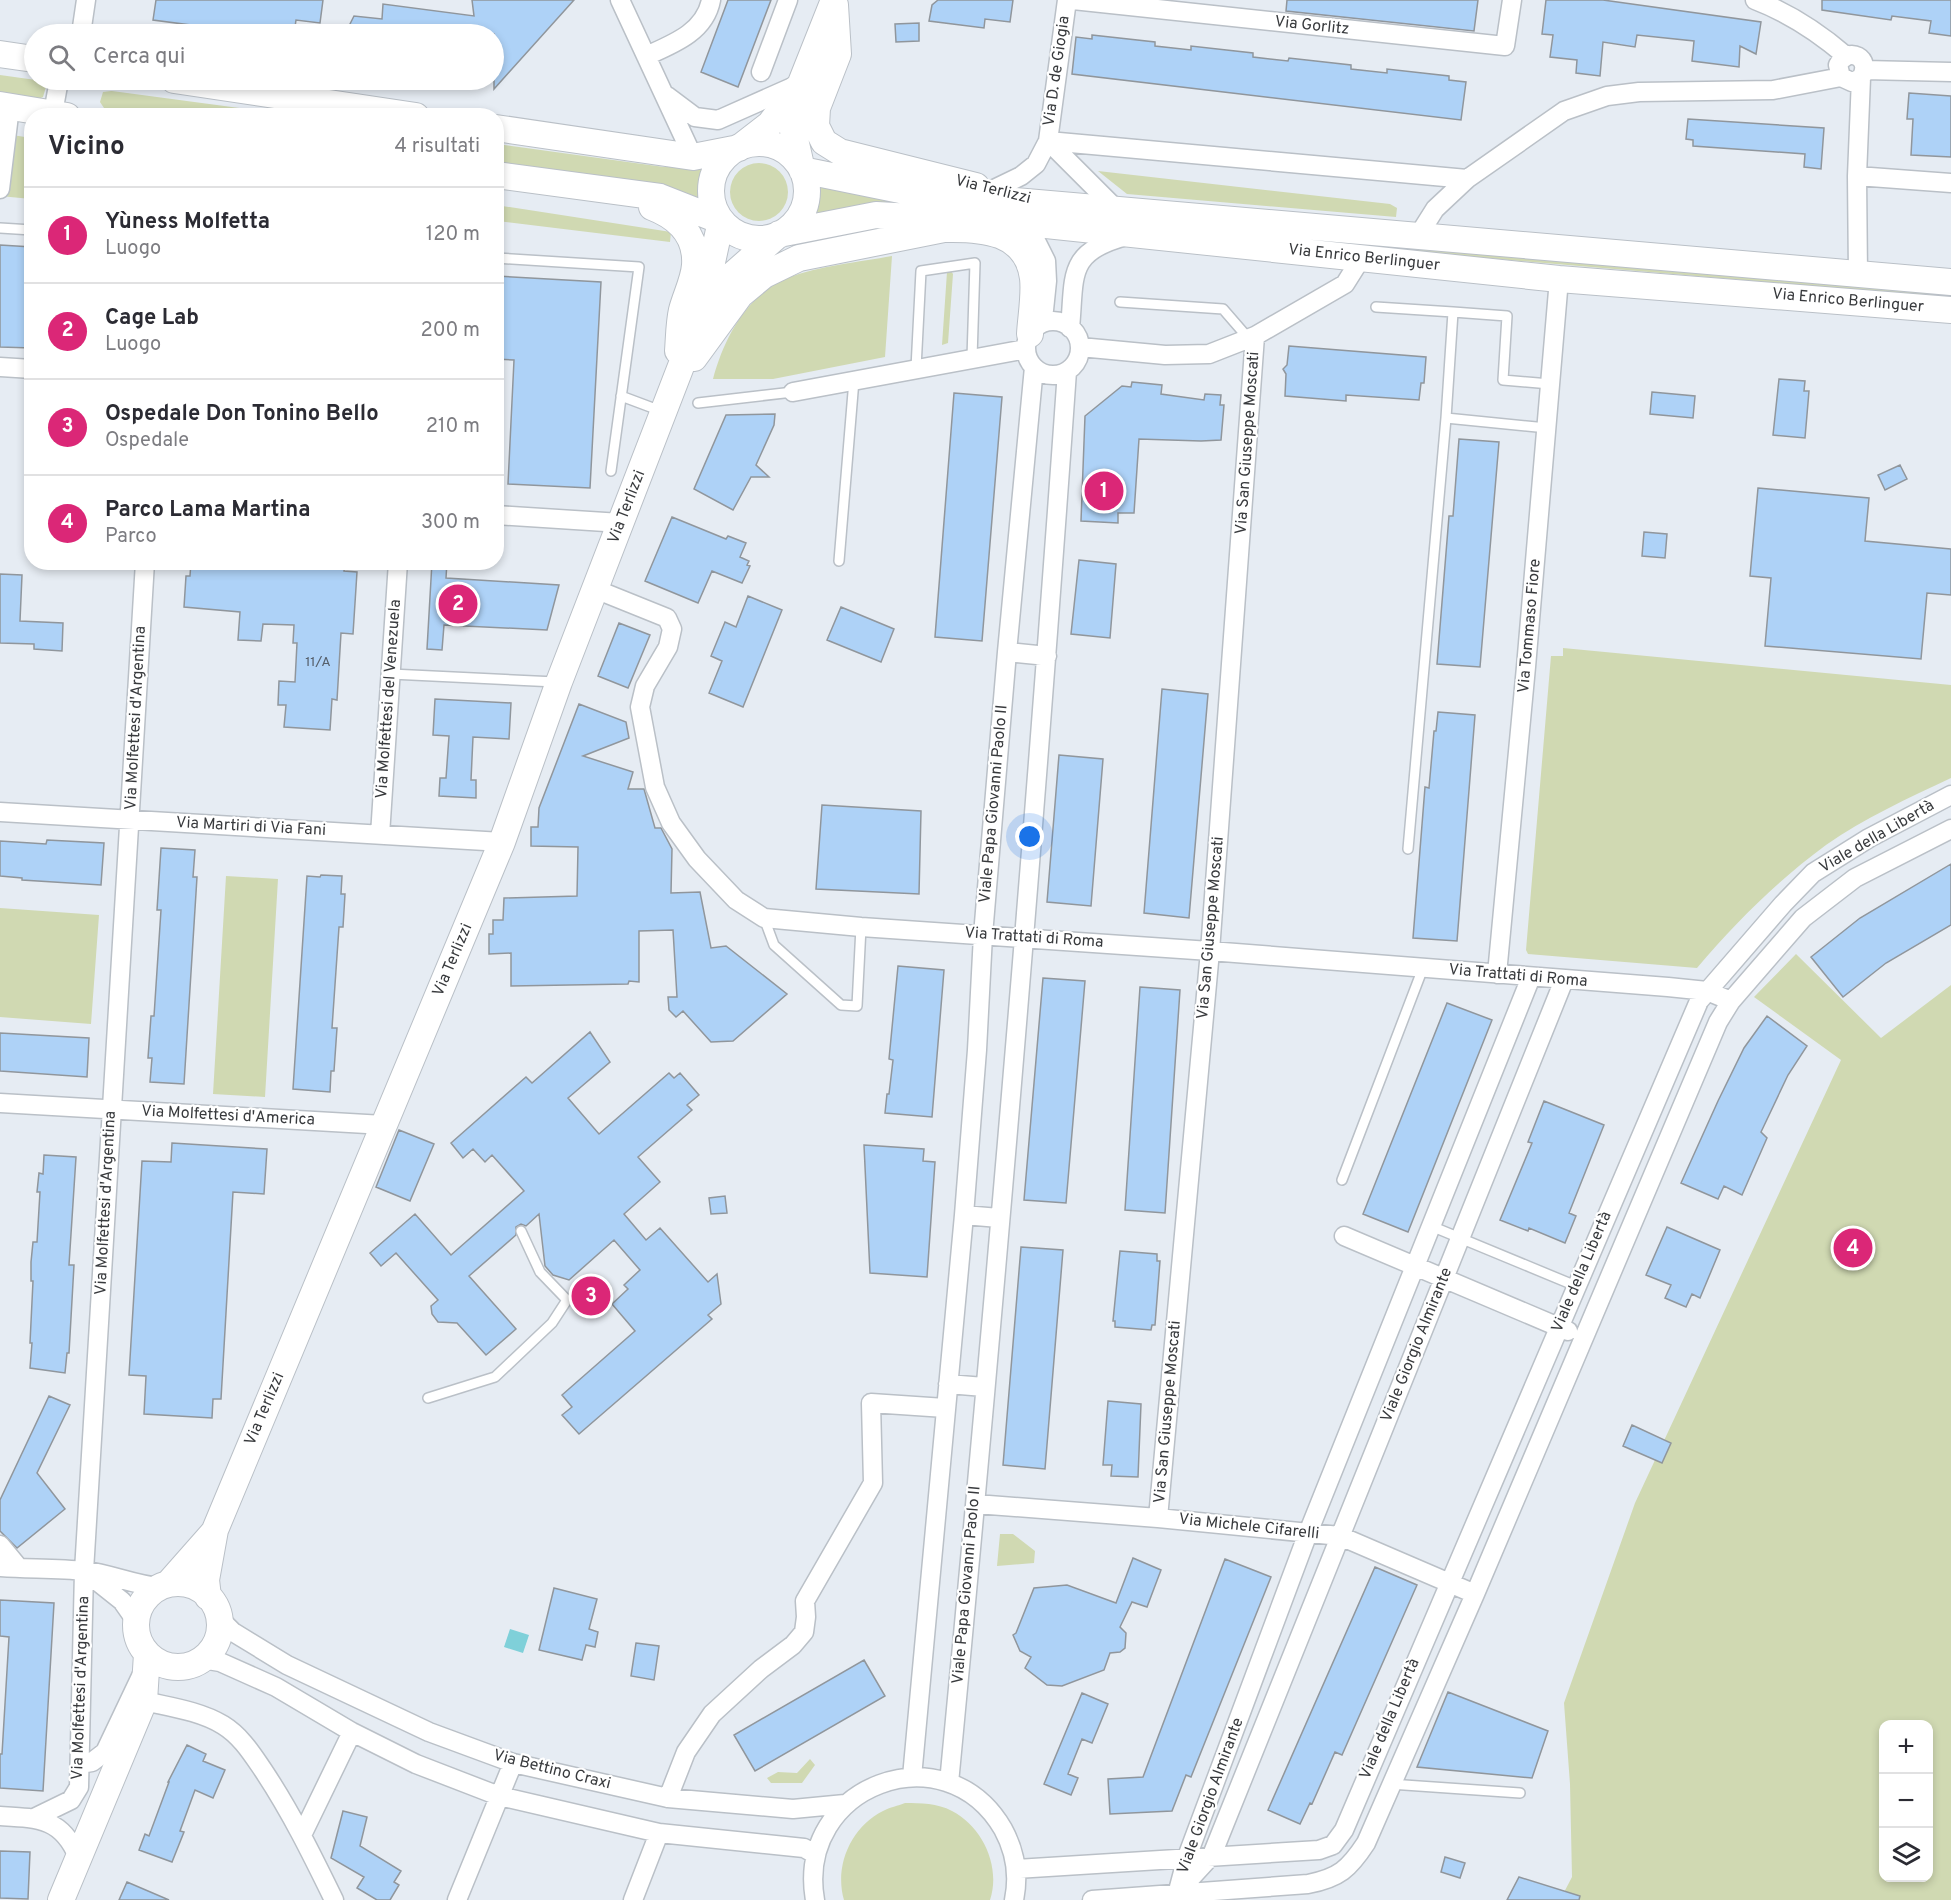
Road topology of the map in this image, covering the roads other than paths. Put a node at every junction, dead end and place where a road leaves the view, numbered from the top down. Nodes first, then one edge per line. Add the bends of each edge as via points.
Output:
1 (86, 0) edge
2 (620, 0) edge
3 (711, 0) edge
4 (788, 0) edge
5 (835, 0) edge
6 (1067, 0) edge
7 (1073, 0) edge
8 (1512, 0) edge
9 (1755, 0) edge
10 (82, 24) edge
11 (0, 54) edge
12 (646, 56) junction
13 (1846, 56) junction
14 (24, 58) edge
15 (761, 72) dead end
16 (1951, 72) edge
17 (1863, 74) junction
18 (1841, 77) junction
19 (801, 83) junction
20 (59, 90) edge
21 (241, 90) edge
22 (664, 94) junction
23 (5, 106) edge
24 (60, 108) edge
25 (362, 108) edge
26 (24, 109) edge
27 (504, 129) edge
28 (1048, 141) junction
29 (739, 148) junction
30 (693, 157) junction
31 (802, 170) junction
32 (504, 176) edge
33 (1857, 176) junction
34 (1467, 179) junction
35 (1951, 183) edge
36 (602, 188) junction
37 (0, 189) edge
38 (993, 190) junction
39 (1064, 207) junction
40 (1118, 211) junction
41 (721, 221) junction
42 (1027, 223) junction
43 (0, 228) edge
44 (24, 230) edge
45 (779, 234) junction
46 (1134, 234) junction
47 (1418, 236) junction
48 (1362, 257) junction
49 (504, 259) edge
50 (1858, 275) junction
51 (1559, 279) junction
52 (1951, 282) edge
53 (1120, 302) dead end
54 (1376, 308) dead end
55 (1951, 310) edge
56 (1453, 312) junction
57 (700, 317) junction
58 (1070, 328) junction
59 (1033, 336) junction
60 (1252, 338) junction
61 (1080, 346) junction
62 (972, 358) junction
63 (0, 367) edge
64 (1034, 367) junction
65 (24, 368) edge
66 (916, 368) junction
67 (1067, 371) junction
68 (854, 380) junction
69 (674, 384) junction
70 (1550, 384) junction
71 (793, 392) joint
72 (621, 396) junction
73 (698, 403) dead end
74 (664, 412) junction
75 (1446, 418) junction
76 (1547, 428) junction
77 (611, 471) dead end
78 (504, 515) edge
79 (621, 522) junction
80 (839, 561) dead end
81 (145, 570) edge
82 (398, 570) edge
83 (595, 589) junction
84 (1007, 652) junction
85 (1047, 656) junction
86 (391, 674) junction
87 (559, 682) junction
88 (1951, 795) edge
89 (1930, 806) junction
90 (0, 812) edge
91 (129, 820) junction
92 (1947, 831) edge
93 (380, 835) junction
94 (502, 842) junction
95 (1408, 849) dead end
96 (764, 918) junction
97 (861, 927) junction
98 (983, 934) junction
99 (1023, 938) junction
100 (1210, 951) junction
101 (1423, 968) junction
102 (1497, 974) junction
103 (1531, 977) junction
104 (1564, 980) junction
105 (1707, 991) junction
106 (1731, 1001) junction
107 (0, 1103) edge
108 (112, 1109) junction
109 (384, 1125) junction
110 (1342, 1180) dead end
111 (964, 1215) junction
112 (999, 1218) junction
113 (1431, 1226) junction
114 (521, 1231) dead end
115 (1344, 1236) dead end
116 (1460, 1238) junction
117 (1415, 1266) junction
118 (1444, 1278) junction
119 (1576, 1286) junction
120 (1559, 1326) junction
121 (1584, 1337) junction
122 (948, 1384) junction
123 (984, 1387) junction
124 (428, 1398) dead end
125 (945, 1408) junction
126 (976, 1504) junction
127 (1158, 1518) junction
128 (215, 1530) junction
129 (1308, 1533) junction
130 (1340, 1536) junction
131 (0, 1545) edge
132 (0, 1568) edge
133 (19, 1568) junction
134 (84, 1571) junction
135 (1449, 1583) junction
136 (164, 1586) junction
137 (1475, 1594) junction
138 (214, 1607) junction
139 (136, 1621) junction
140 (147, 1660) junction
141 (191, 1663) junction
142 (144, 1701) junction
143 (352, 1732) junction
144 (513, 1763) junction
145 (80, 1764) junction
146 (912, 1777) junction
147 (949, 1783) junction
148 (1390, 1784) junction
149 (1520, 1793) dead end
150 (499, 1796) junction
151 (669, 1798) junction
152 (845, 1804) junction
153 (0, 1816) edge
154 (34, 1818) junction
155 (659, 1833) junction
156 (302, 1835) junction
157 (1333, 1845) junction
158 (815, 1854) junction
159 (1212, 1855) junction
160 (78, 1857) junction
161 (1188, 1857) junction
162 (1348, 1868) junction
163 (1016, 1869) junction
164 (1176, 1896) edge
165 (61, 1900) edge
166 (334, 1900) edge
167 (457, 1900) edge
168 (633, 1900) edge
169 (815, 1900) edge
170 (1014, 1900) edge
171 (1092, 1900) edge

1 - 10 street
2 - 12 street
3 - 12 street via 702,22 683,38
4 - 15 street
5 - 19 main road, Via Terlizzi
5 - 38 main road, Via Terlizzi via 838,54 817,108 816,126 824,142 840,152
6 - 28 street, Via D. de Giogia
7 - 8 street, Via Gorlitz via 1505,46
9 - 13 street via 1801,22
11 - 14 main road
12 - 22 street
13 - 17 street via 1859,58 1864,65
13 - 18 street via 1838,65
16 - 17 street
17 - 18 street via 1852,82
17 - 33 street
18 - 34 street via 1773,90 1607,96 1564,111
19 - 22 street via 718,120 695,117
19 - 29 main road, Via Terlizzi via 770,124
19 - 31 main road, Via Terlizzi via 792,126
20 - 24 street
21 - 25 main road
22 - 30 street
23 - 26 main road
23 - 37 street
27 - 30 main road
28 - 34 street
28 - 38 street via 1036,164
28 - 40 street
29 - 30 main road
29 - 31 main road via 751,144 775,146
29 - 41 main road via 715,172 712,198
31 - 39 main road, Via Enrico Berlinguer via 910,192
31 - 45 main road via 806,200 801,214
32 - 36 main road
33 - 35 street
33 - 50 street
34 - 47 street via 1435,209
36 - 41 main road via 660,197
36 - 69 main road, Via Terlizzi via 664,212 687,230 694,246 695,266 682,311
38 - 39 main road, Via Terlizzi
39 - 40 main road, Via Enrico Berlinguer
40 - 47 main road, Via Enrico Berlinguer
41 - 45 main road via 731,230 754,239
41 - 57 main road, Via Terlizzi
42 - 45 main road, Via Enrico Berlinguer via 876,215
42 - 46 main road, Via Enrico Berlinguer
42 - 59 street via 1046,261 1047,281
43 - 44 lane
45 - 57 main road, Via Terlizzi via 729,278
46 - 48 main road, Via Enrico Berlinguer
46 - 58 street via 1095,246 1083,257 1076,270
47 - 50 main road, Via Enrico Berlinguer
48 - 51 main road, Via Enrico Berlinguer
48 - 60 street via 1345,284
49 - 72 lane via 639,267
50 - 52 main road, Via Enrico Berlinguer
51 - 55 main road, Via Enrico Berlinguer
51 - 70 street, Via Tommaso Fiore
53 - 60 lane via 1223,309
54 - 56 lane
56 - 70 lane via 1507,316 1503,380
56 - 75 lane
57 - 69 main road, Via Terlizzi
58 - 59 street via 1057,322
58 - 61 street
59 - 62 street
59 - 64 street via 1029,359
59 - 69 main road, Via Terlizzi via 1033,277 1017,243 996,233 944,229 799,258 764,275 740,295
60 - 61 street via 1209,354 1165,356
60 - 100 street, Via San Giuseppe Moscati
61 - 67 street via 1077,361
62 - 66 street
62 - 66 lane via 975,263 921,271
63 - 65 street
64 - 67 street via 1050,375
64 - 84 street, Viale Papa Giovanni Paolo II
66 - 68 street
67 - 85 street, Viale Papa Giovanni Paolo II
68 - 71 street
68 - 80 lane
69 - 74 main road, Via Terlizzi
70 - 76 street, Via Tommaso Fiore
71 - 73 lane
72 - 74 lane
72 - 77 lane
74 - 79 main road, Via Terlizzi
75 - 76 lane
75 - 95 lane
76 - 102 street, Via Tommaso Fiore
78 - 79 street
79 - 83 main road, Via Terlizzi
81 - 91 street, Via Molfettesi d'Argentina
82 - 86 street, Via Molfettesi del Venezuela
83 - 87 main road, Via Terlizzi
83 - 96 street, Via Trattati di Roma via 668,618 672,629 668,647 645,686 640,707 655,787 671,823 696,859 736,900
84 - 85 street
84 - 98 street, Viale Papa Giovanni Paolo II
85 - 99 street, Viale Papa Giovanni Paolo II
86 - 87 lane
86 - 93 street, Via Molfettesi del Venezuela
87 - 94 main road, Via Terlizzi
88 - 89 street, Viale della Libertà
89 - 92 street
89 - 105 street, Viale della Libertà via 1813,873
90 - 91 street, Via Martiri di Via Fani
91 - 93 street, Via Martiri di Via Fani
91 - 108 street, Via Molfettesi d'Argentina
92 - 106 street, Viale della Libertà via 1855,878 1803,918
93 - 94 street, Via Martiri di Via Fani
94 - 109 main road, Via Terlizzi
96 - 97 street, Via Trattati di Roma
96 - 97 lane via 774,945 842,1005 857,1006
97 - 98 street, Via Trattati di Roma
98 - 99 street, Via Trattati di Roma
98 - 111 street, Viale Papa Giovanni Paolo II
99 - 100 street, Via Trattati di Roma
99 - 112 street, Viale Papa Giovanni Paolo II
100 - 101 street, Via Trattati di Roma
100 - 127 street, Via San Giuseppe Moscati
101 - 102 street, Via Trattati di Roma
101 - 110 lane
102 - 103 street, Via Trattati di Roma
103 - 104 street, Via Trattati di Roma
103 - 113 street, Viale Giorgio Almirante
104 - 105 street, Via Trattati di Roma
104 - 116 street, Viale Giorgio Almirante
105 - 106 street, Via Trattati di Roma
105 - 119 street, Viale della Libertà
106 - 121 street, Viale della Libertà via 1718,1022
107 - 108 street, Via Molfettesi d'America
108 - 109 street, Via Molfettesi d'America
108 - 134 street, Via Molfettesi d'Argentina
109 - 128 main road, Via Terlizzi
111 - 112 street
111 - 122 street, Viale Papa Giovanni Paolo II
112 - 123 street, Viale Papa Giovanni Paolo II
113 - 116 lane
113 - 117 street, Viale Giorgio Almirante
114 - 124 lane via 540,1272 567,1300 552,1323 495,1377
115 - 117 street
116 - 118 street, Viale Giorgio Almirante
116 - 119 lane
117 - 118 street
117 - 129 street, Viale Giorgio Almirante
118 - 120 street
118 - 130 street, Viale Giorgio Almirante
119 - 120 street, Viale della Libertà
120 - 121 street
120 - 135 street, Viale della Libertà
121 - 137 street, Viale della Libertà
122 - 123 street
122 - 125 street, Viale Papa Giovanni Paolo II
123 - 126 street, Viale Papa Giovanni Paolo II
125 - 146 street, Viale Papa Giovanni Paolo II
125 - 151 street via 871,1403 873,1483 805,1601 804,1632 794,1645 712,1714 686,1752
126 - 127 street, Via Michele Cifarelli
126 - 147 street, Viale Papa Giovanni Paolo II
127 - 129 street, Via Michele Cifarelli
128 - 136 main road, Via Terlizzi
128 - 138 main road, Via Terlizzi via 206,1580
129 - 130 street, Via Michele Cifarelli
129 - 161 street, Viale Giorgio Almirante
130 - 135 street, Via Michele Cifarelli
130 - 159 street, Viale Giorgio Almirante
131 - 133 street
132 - 133 street
133 - 134 street
134 - 136 street via 138,1585
134 - 139 street via 122,1601
134 - 145 street, Via Molfettesi d'Argentina
135 - 137 street, Via Michele Cifarelli
135 - 157 street, Viale della Libertà via 1344,1830
136 - 138 main road via 188,1585 199,1589
136 - 139 main road via 145,1599
137 - 148 street, Viale della Libertà
138 - 141 main road via 220,1629 217,1641 211,1651
138 - 144 street, Via Bettino Craxi via 233,1632 287,1665 429,1732
139 - 140 main road via 136,1633
140 - 141 main road via 168,1666
140 - 142 main road
140 - 145 street via 105,1752 92,1762
141 - 142 main road
141 - 143 street via 220,1662 276,1687
142 - 156 street via 201,1715 224,1726 245,1744
142 - 160 main road
143 - 150 street via 416,1764
143 - 156 street
144 - 150 street
144 - 151 street, Via Bettino Craxi
145 - 154 street, Via Molfettesi d'Argentina via 79,1787 71,1800
146 - 147 street
146 - 152 street via 865,1790
147 - 163 street via 974,1796 995,1816 1009,1841
148 - 149 lane
148 - 162 street, Viale della Libertà via 1365,1843
150 - 155 street
150 - 167 street
151 - 152 street, Via Bettino Craxi via 793,1809
152 - 158 street via 826,1827
153 - 154 street
154 - 160 street via 59,1828
155 - 158 street via 804,1848
155 - 168 street
156 - 166 street
157 - 159 street via 1319,1850
157 - 162 street
158 - 169 street
159 - 161 street
159 - 164 street, Viale Giorgio Almirante
160 - 165 main road
161 - 163 street
161 - 164 street, Viale Giorgio Almirante
162 - 164 street via 1329,1880 1308,1884
163 - 170 street
164 - 171 street

